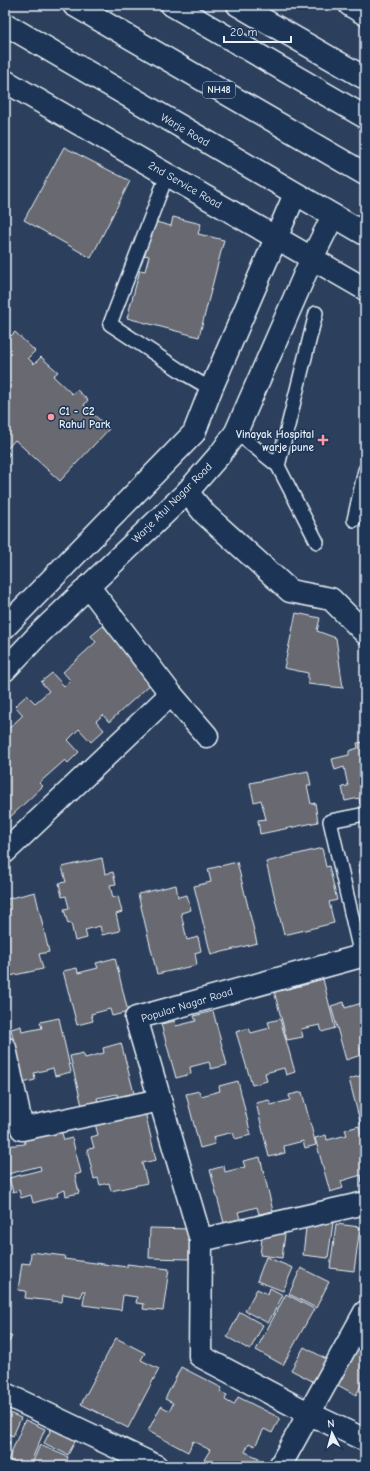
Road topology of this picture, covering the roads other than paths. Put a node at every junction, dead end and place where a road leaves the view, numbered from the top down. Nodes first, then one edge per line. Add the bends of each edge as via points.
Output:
1 (74, 5) edge
2 (172, 5) edge
3 (238, 5) edge
4 (350, 5) edge
5 (365, 14) edge
6 (5, 24) edge
7 (365, 78) edge
8 (5, 81) edge
9 (365, 117) edge
10 (365, 174) edge
11 (167, 175) junction
12 (295, 194) junction
13 (333, 216) junction
14 (365, 234) edge
15 (276, 239) junction
16 (312, 258) junction
17 (365, 288) edge
18 (316, 313) dead end
19 (211, 388) junction
20 (236, 432) junction
21 (194, 433) junction
22 (221, 453) junction
23 (278, 466) junction
24 (365, 470) edge
25 (187, 492) junction
26 (354, 520) dead end
27 (317, 542) dead end
28 (88, 586) junction
29 (5, 628) edge
30 (365, 633) edge
31 (5, 670) edge
32 (171, 694) junction
33 (207, 736) dead end
34 (365, 814) edge
35 (5, 852) edge
36 (363, 956) edge
37 (5, 1048) edge
38 (160, 1100) junction
39 (365, 1203) edge
40 (201, 1240) junction
41 (365, 1312) edge
42 (5, 1394) edge
43 (308, 1412) junction
44 (365, 1440) edge
45 (134, 1462) edge
46 (156, 1466) edge
47 (280, 1466) edge

1 - 10 main road, NH48
2 - 9 main road
3 - 7 main road
4 - 5 main road
6 - 12 main road, Warje Road
8 - 11 main road, 2nd Service Road
11 - 15 main road, 2nd Service Road
11 - 19 lane via 110,324 186,375
12 - 13 main road, Warje Road
12 - 15 main road
13 - 14 main road, Warje Road
13 - 16 main road, Warje Atul Nagar Road
15 - 16 main road, 2nd Service Road
15 - 19 main road
16 - 17 main road, 2nd Service Road
16 - 20 main road, Warje Atul Nagar Road
18 - 23 lane
19 - 21 main road
20 - 22 main road, Warje Atul Nagar Road
20 - 23 lane
21 - 22 main road
21 - 29 main road
22 - 25 main road, Warje Atul Nagar Road
23 - 27 lane
24 - 26 lane
25 - 28 main road, Warje Atul Nagar Road
25 - 30 main road via 205,514 290,591 331,599
28 - 31 main road, Warje Atul Nagar Road
28 - 32 main road
32 - 33 main road
32 - 35 main road
34 - 36 lane via 330,821
36 - 38 main road, Popular Nagar Road via 136,1018
37 - 38 main road via 22,1129
38 - 40 main road, Popular Nagar Road
39 - 40 main road
40 - 43 main road, Popular Nagar Road via 200,1356
41 - 43 main road
42 - 45 main road
43 - 44 main road
43 - 47 main road
45 - 46 main road

